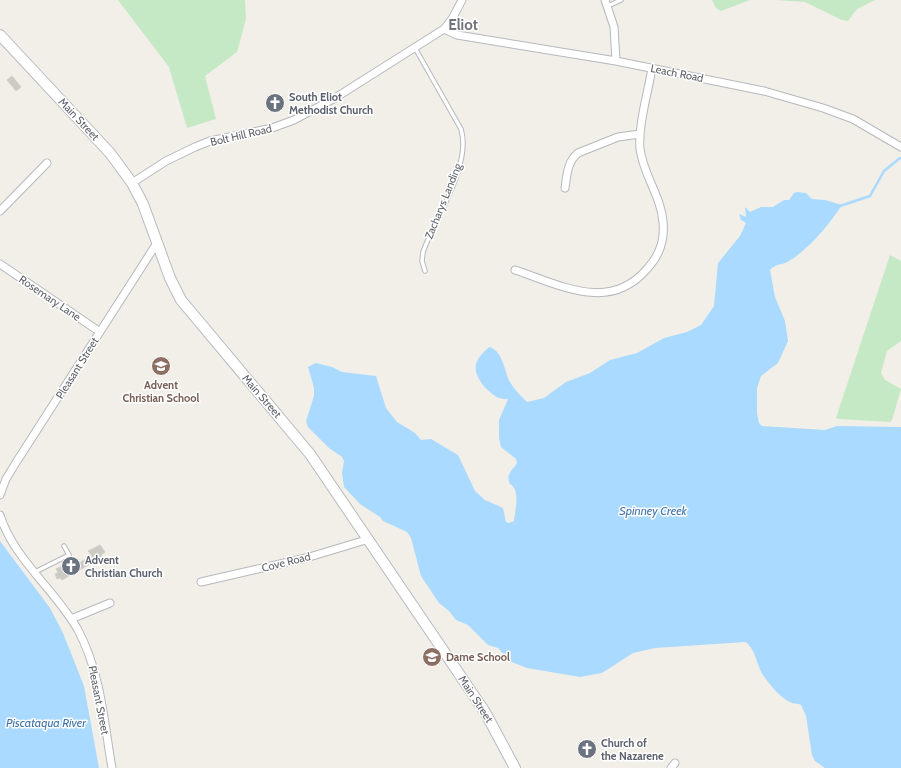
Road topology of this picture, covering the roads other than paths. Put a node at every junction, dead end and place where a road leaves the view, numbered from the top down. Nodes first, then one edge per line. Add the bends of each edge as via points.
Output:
1 (462, 0) edge
2 (621, 0) edge
3 (607, 3) edge
4 (444, 29) junction
5 (0, 35) edge
6 (414, 48) junction
7 (616, 61) junction
8 (652, 68) junction
9 (640, 134) junction
10 (901, 147) edge
11 (48, 162) dead end
12 (132, 183) junction
13 (565, 188) dead end
14 (0, 211) edge
15 (157, 243) junction
16 (0, 264) edge
17 (515, 270) dead end
18 (425, 271) dead end
19 (100, 332) junction
20 (0, 473) edge
21 (6, 479) junction
22 (0, 492) edge
23 (0, 515) edge
24 (369, 539) junction
25 (64, 546) dead end
26 (35, 572) junction
27 (201, 582) dead end
28 (110, 603) dead end
29 (71, 619) junction
30 (112, 768) edge
31 (515, 768) edge

1 - 4 street, Bolt Hill Road
2 - 3 lane
3 - 7 street via 614,27
4 - 6 street, Bolt Hill Road
4 - 7 street, Leach Road via 457,35
5 - 12 main road, Main Street via 110,153
6 - 12 street, Bolt Hill Road via 335,98 294,120 272,128 210,141 166,161
6 - 18 lane, Zacharys Landing via 460,129 463,142 458,170 423,252
7 - 8 street, Leach Road
8 - 9 street
8 - 10 street, Leach Road via 737,84 823,108 853,119
9 - 13 street via 618,137 578,153 568,166
9 - 17 street via 642,157 660,204 664,223 659,252 645,271 625,288 601,294 580,291
11 - 14 street
12 - 15 main road, Main Street via 143,204
15 - 19 street, Pleasant Street
15 - 24 main road, Main Street via 170,278 193,317 297,436
16 - 19 street, Rosemary Lane
19 - 21 street, Pleasant Street
20 - 21 street
21 - 22 street, Pleasant Street
23 - 26 street, Pleasant Street via 12,541
24 - 27 street, Cove Road via 306,558
24 - 31 main road, Main Street via 485,712
25 - 26 lane via 69,555
26 - 29 street, Pleasant Street
28 - 29 street
29 - 30 street, Pleasant Street via 85,644 96,676

